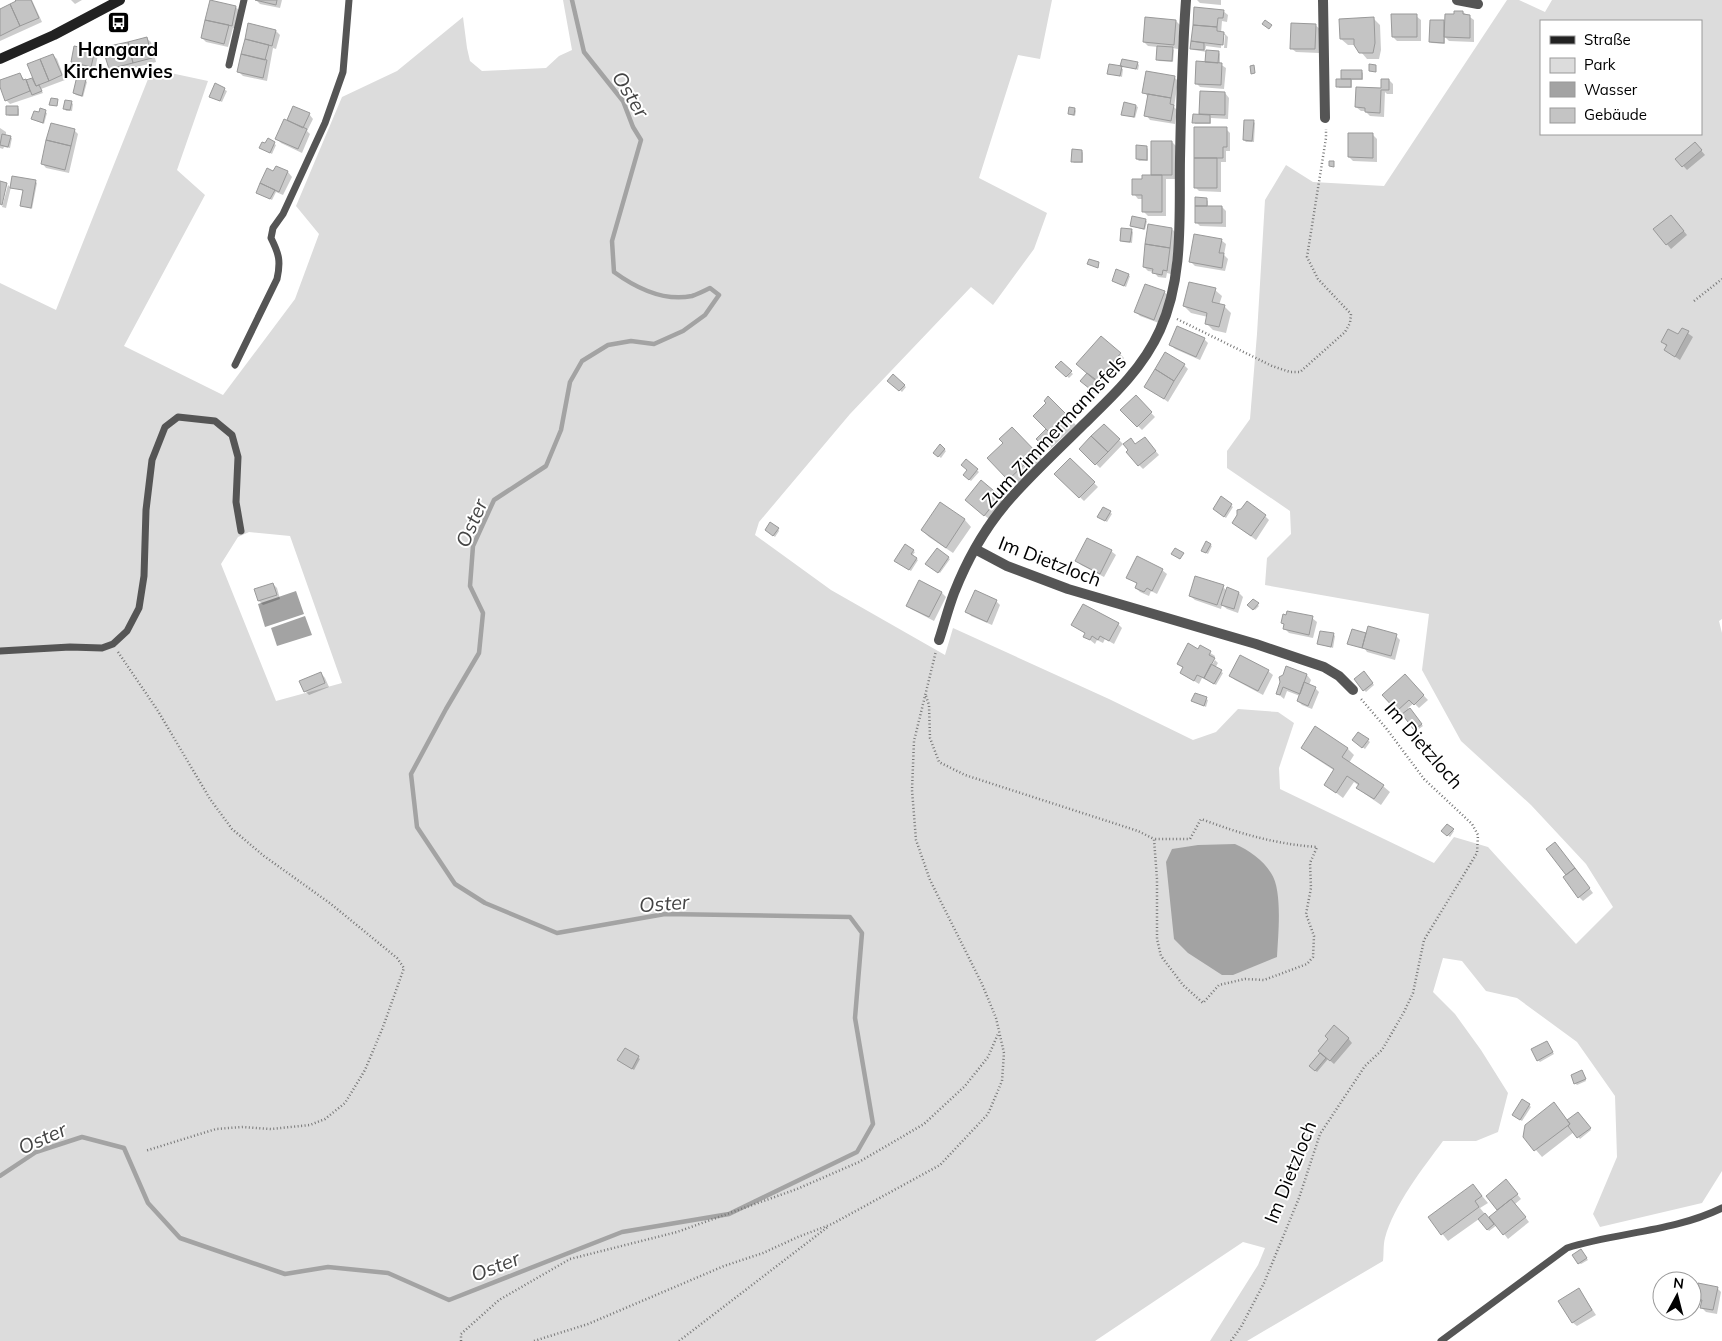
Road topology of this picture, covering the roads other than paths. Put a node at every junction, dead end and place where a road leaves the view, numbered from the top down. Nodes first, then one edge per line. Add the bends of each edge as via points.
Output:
1 (120, 0) edge
2 (244, 0) edge
3 (349, 0) edge
4 (1186, 0) edge
5 (1323, 0) edge
6 (1457, 0) edge
7 (1478, 4) dead end
8 (0, 59) edge
9 (229, 65) dead end
10 (1325, 118) road end
11 (235, 365) dead end
12 (241, 531) dead end
13 (975, 549) junction
14 (940, 640) road end
15 (0, 651) edge
16 (1353, 690) road end
17 (1722, 1208) edge
18 (1441, 1341) edge

1 - 8 main road
2 - 9 lane
3 - 11 lane via 343,72 325,123 283,214 273,228 271,238 280,265 277,278
4 - 13 street, Zum Zimmermannsfels via 1180,237 1167,314 1141,363 1118,392 1009,501
5 - 10 street
6 - 7 street
12 - 15 lane via 236,502 238,457 232,435 214,421 178,417 166,427 152,460 146,510 144,576 139,608 128,631 102,648
13 - 14 street, Zum Zimmermannsfels via 954,593
13 - 16 street, Im Dietzloch via 1007,566 1068,589 1324,667
17 - 18 lane via 1703,1218 1567,1248

